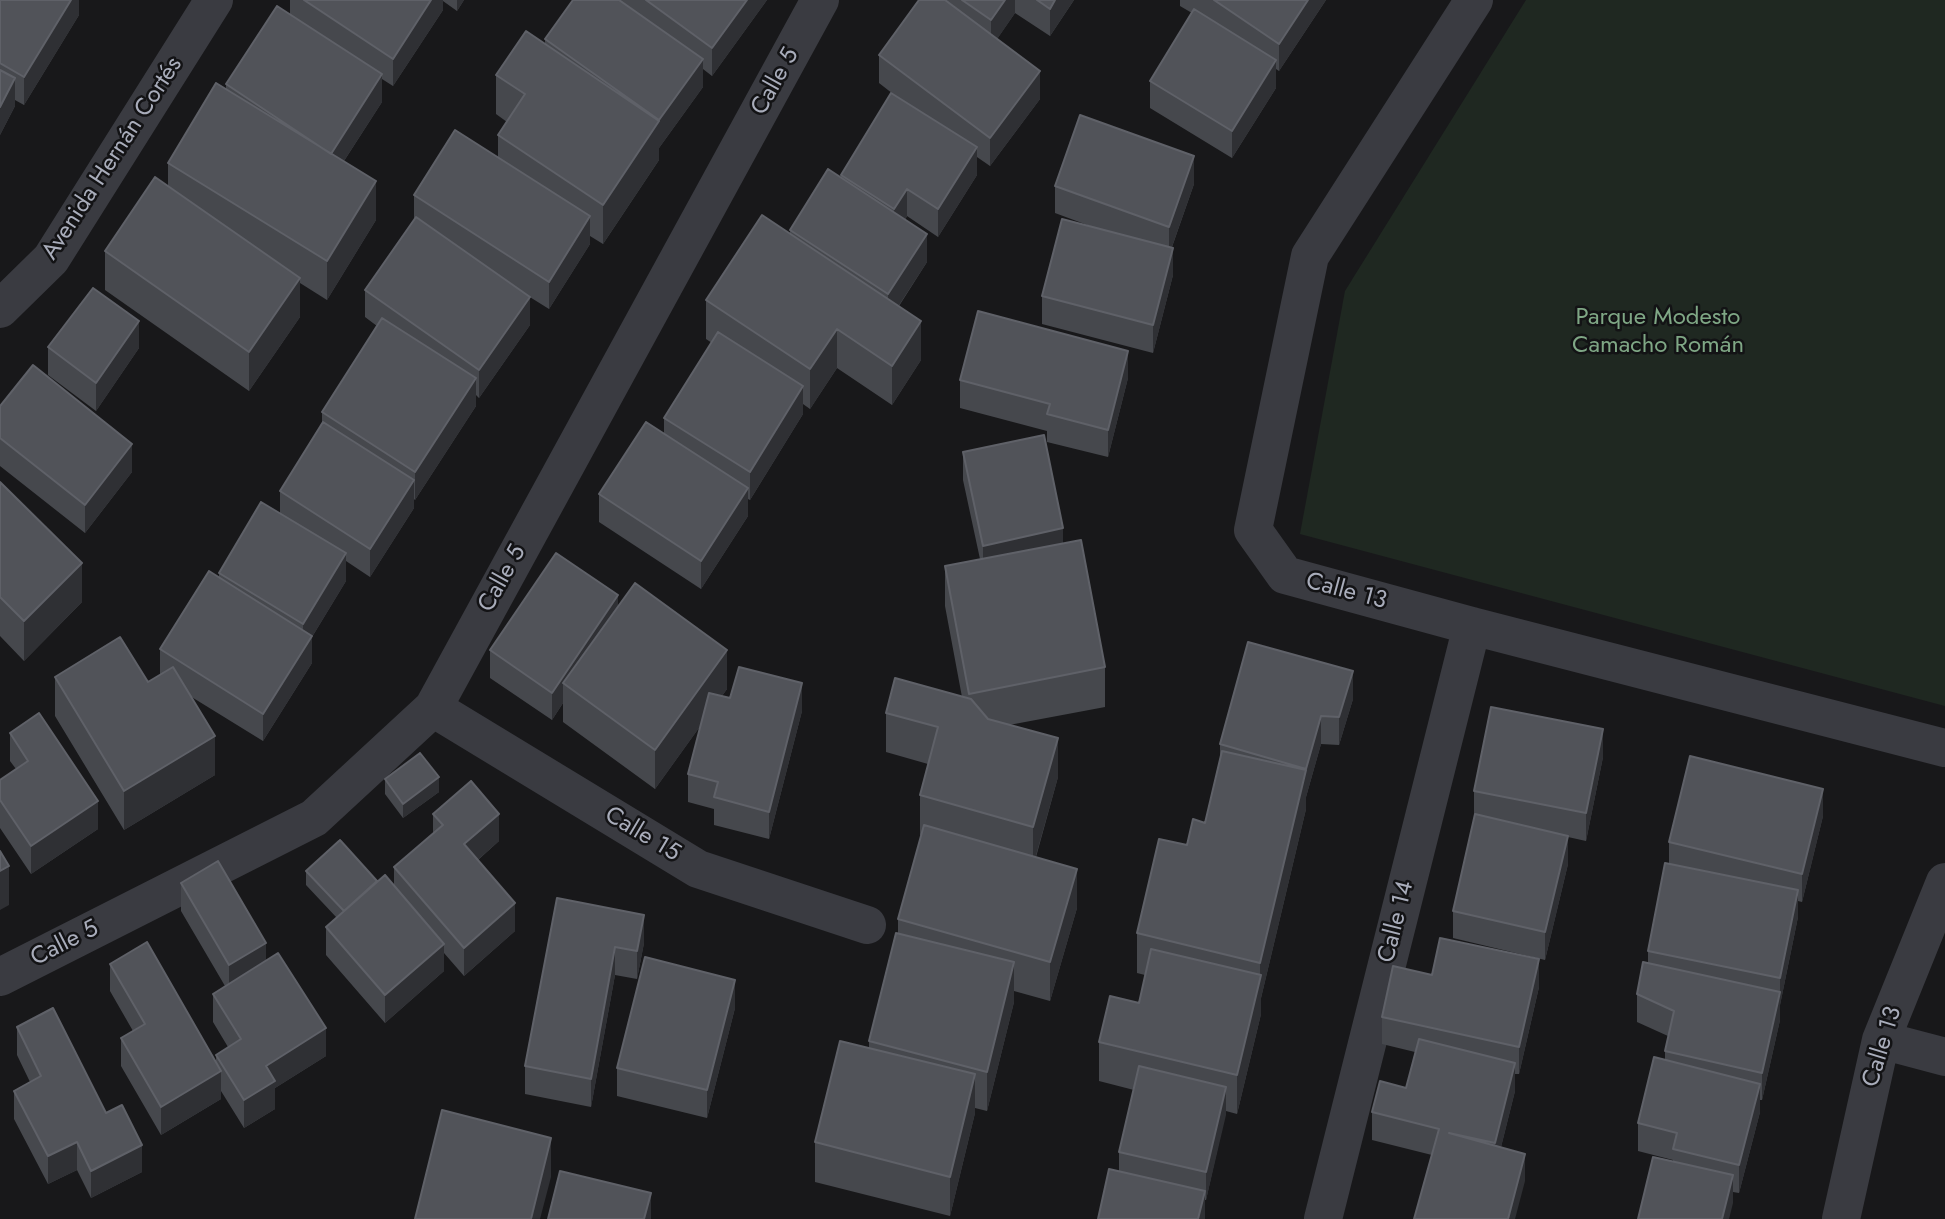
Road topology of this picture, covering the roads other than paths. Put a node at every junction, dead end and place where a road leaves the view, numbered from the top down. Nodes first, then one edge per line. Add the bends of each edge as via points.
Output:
1 (215, 0) edge
2 (820, 0) edge
3 (1474, 0) edge
4 (0, 309) edge
5 (1472, 626) junction
6 (433, 708) junction
7 (1945, 748) edge
8 (1945, 882) edge
9 (867, 925) dead end
10 (0, 977) edge
11 (1881, 1040) junction
12 (1945, 1057) edge
13 (1323, 1219) edge
14 (1841, 1219) edge

1 - 4 street, Avenida Hernán Cortés via 51,259
2 - 6 street, Calle 5
3 - 5 street, Calle 13 via 1310,256 1253,530 1285,575
5 - 7 street, Calle 13
5 - 13 street, Calle 14
6 - 9 street, Calle 15 via 698,869
6 - 10 street, Calle 5 via 314,818
8 - 11 street, Calle 13
11 - 12 street
11 - 14 street, Calle 13

